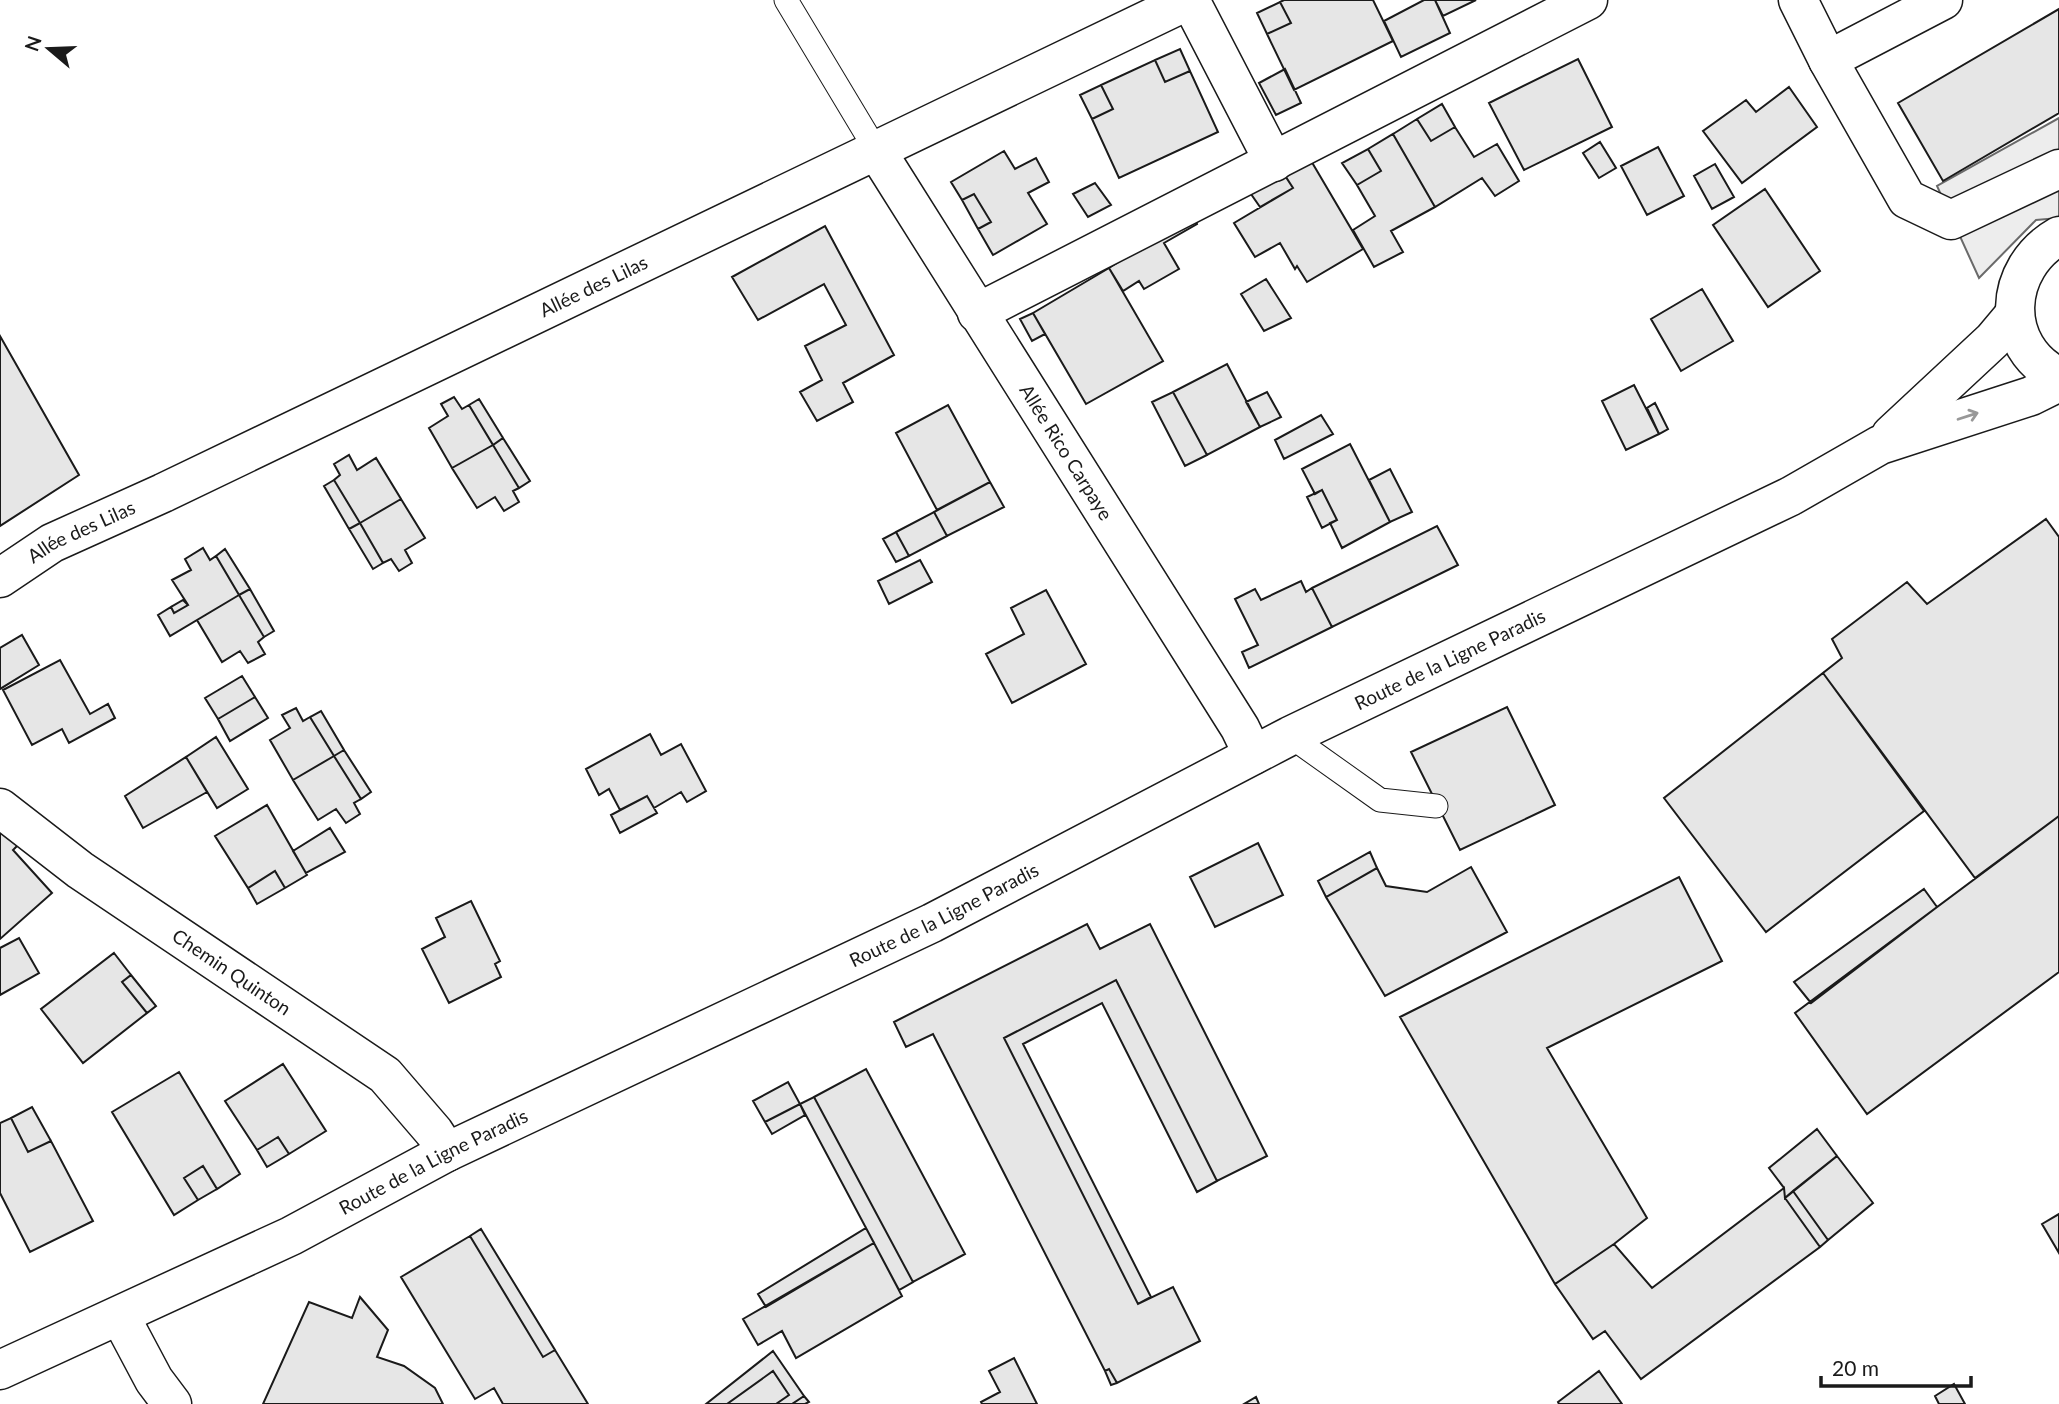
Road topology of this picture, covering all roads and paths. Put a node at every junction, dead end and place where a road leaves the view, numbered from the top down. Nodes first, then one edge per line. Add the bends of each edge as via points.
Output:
1 (786, 0) edge
2 (1189, 0) edge
3 (1588, 0) edge
4 (1798, 0) edge
5 (1943, 0) edge
6 (1828, 60) junction
7 (876, 150) junction
8 (1274, 162) junction
9 (2059, 169) edge
10 (2059, 236) edge
11 (977, 313) junction
12 (2014, 315) junction
13 (2059, 379) edge
14 (1880, 445) junction
15 (0, 578) edge
16 (1290, 736) junction
17 (1253, 755) junction
18 (1436, 806) dead end
19 (0, 808) edge
20 (446, 1152) junction
21 (120, 1316) junction
22 (0, 1370) edge
23 (172, 1404) edge

1 - 7 lane
2 - 7 street, Allée des Lilas
2 - 8 street
3 - 8 street
4 - 6 street
5 - 6 street
6 - 9 street via 1907,199 1951,220
7 - 11 street, Allée Rico Carpaye
7 - 15 street, Allée des Lilas via 52,543
8 - 11 street
10 - 12 street via 2024,268
11 - 17 street, Allée Rico Carpaye
12 - 13 street via 2026,348
12 - 14 street, Route de la Ligne Paradis
14 -> 13 street, Route de la Ligne Paradis via 2031,396
14 - 16 street, Route de la Ligne Paradis via 1791,496
16 - 17 street, Route de la Ligne Paradis
16 - 18 lane via 1380,800
17 - 20 street, Route de la Ligne Paradis via 932,923
19 - 20 street, Chemin Quinton via 80,870 386,1075
20 - 21 street, Route de la Ligne Paradis via 291,1236
21 - 22 street, Route de la Ligne Paradis
21 - 23 street

